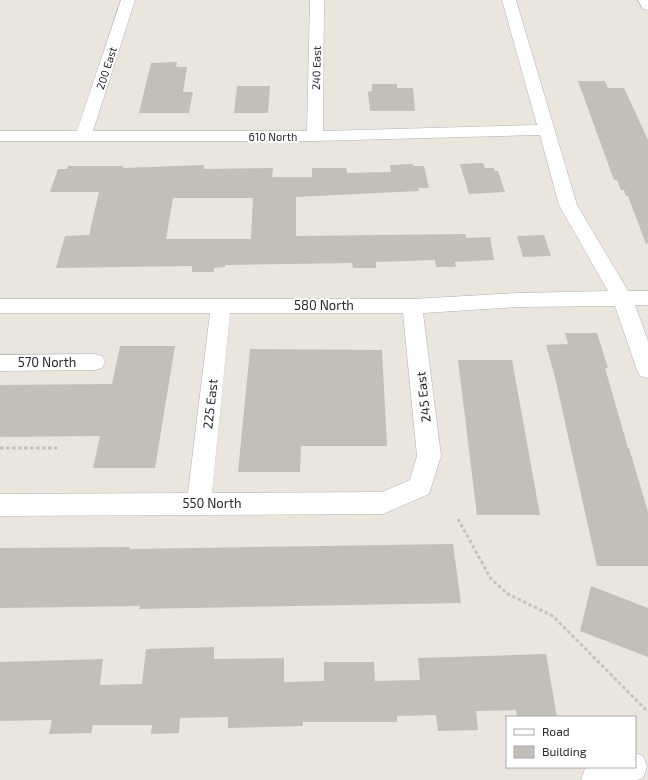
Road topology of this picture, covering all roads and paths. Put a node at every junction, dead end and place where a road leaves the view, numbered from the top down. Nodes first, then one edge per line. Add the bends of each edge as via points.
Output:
1 (128, 0) edge
2 (317, 0) edge
3 (509, 0) edge
4 (645, 0) edge
5 (648, 6) edge
6 (545, 130) junction
7 (84, 135) junction
8 (0, 136) edge
9 (315, 136) junction
10 (622, 298) junction
11 (648, 298) edge
12 (221, 305) junction
13 (0, 306) edge
14 (412, 306) junction
15 (94, 362) dead end
16 (0, 363) edge
17 (648, 370) edge
18 (0, 448) edge
19 (60, 448) dead end
20 (420, 487) joint
21 (199, 503) junction
22 (0, 505) edge
23 (458, 519) dead end
24 (648, 712) edge
25 (648, 762) edge
26 (636, 766) edge
27 (631, 768) edge
28 (596, 780) edge

1 - 7 street, 200 East
2 - 9 street, 240 East
3 - 6 street
4 - 5 street
6 - 9 street, 610 North
6 - 10 street via 568,205
7 - 8 street, 610 North
7 - 9 street, 610 North
10 - 11 street, 580 North
10 - 14 street, 580 North
10 - 17 street
12 - 13 street, 580 North
12 - 14 street, 580 North
12 - 21 street, 225 East
14 - 20 street, 245 East via 429,456
15 - 16 street, 570 North
18 - 19 path
20 - 21 street, 550 North via 383,503
21 - 22 street, 550 North
23 - 24 path via 491,579 508,594 553,616
25 - 26 street
27 - 28 street

